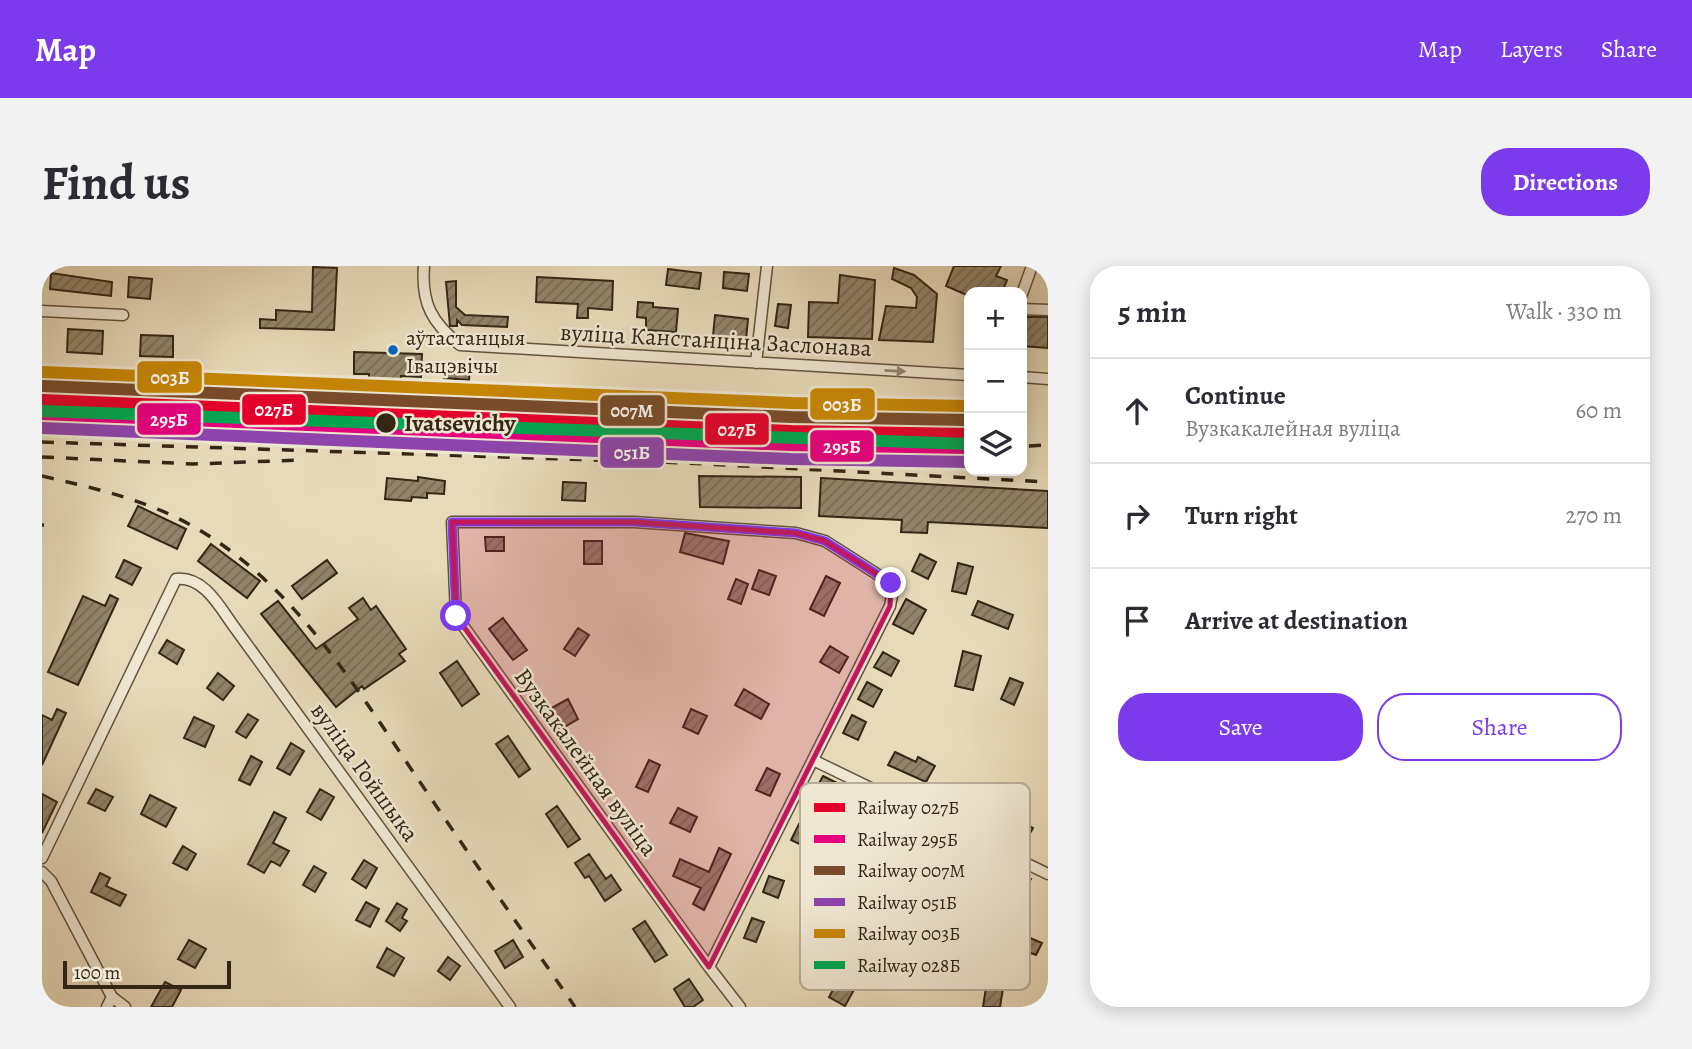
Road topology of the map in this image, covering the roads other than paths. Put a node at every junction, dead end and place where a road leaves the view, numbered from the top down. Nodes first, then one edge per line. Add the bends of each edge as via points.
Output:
1 (767, 266) edge
2 (1032, 266) edge
3 (421, 267) edge
4 (1024, 287) edge
5 (1027, 309) edge
6 (1048, 310) edge
7 (42, 311) edge
8 (123, 315) dead end
9 (756, 363) junction
10 (964, 374) edge
11 (1027, 377) edge
12 (1048, 379) edge
13 (813, 760) junction
14 (801, 783) edge
15 (860, 783) edge
16 (800, 786) edge
17 (42, 858) edge
18 (1030, 865) edge
19 (42, 872) edge
20 (1048, 874) edge
21 (709, 967) junction
22 (110, 1002) edge
23 (125, 1007) edge
24 (510, 1007) edge
25 (740, 1007) edge

1 - 9 street
2 - 4 street
3 - 9 street, вуліца Канстанціна Заслонава via 434,322 460,345
5 - 6 street
7 - 8 street
9 -> 10 street, вуліца Канстанціна Заслонава
11 - 12 street
13 - 14 street
13 - 15 street
13 - 21 street, Вузкакалейная вуліца via 890,606 893,590 886,578 825,541 796,533 634,522 452,522 456,616
16 - 21 street
17 - 24 street, вуліца Гойшыка via 176,579 189,578 205,588
18 - 20 street
19 - 22 street via 51,881
21 - 25 street, Вузкакалейная вуліца
22 - 23 street

